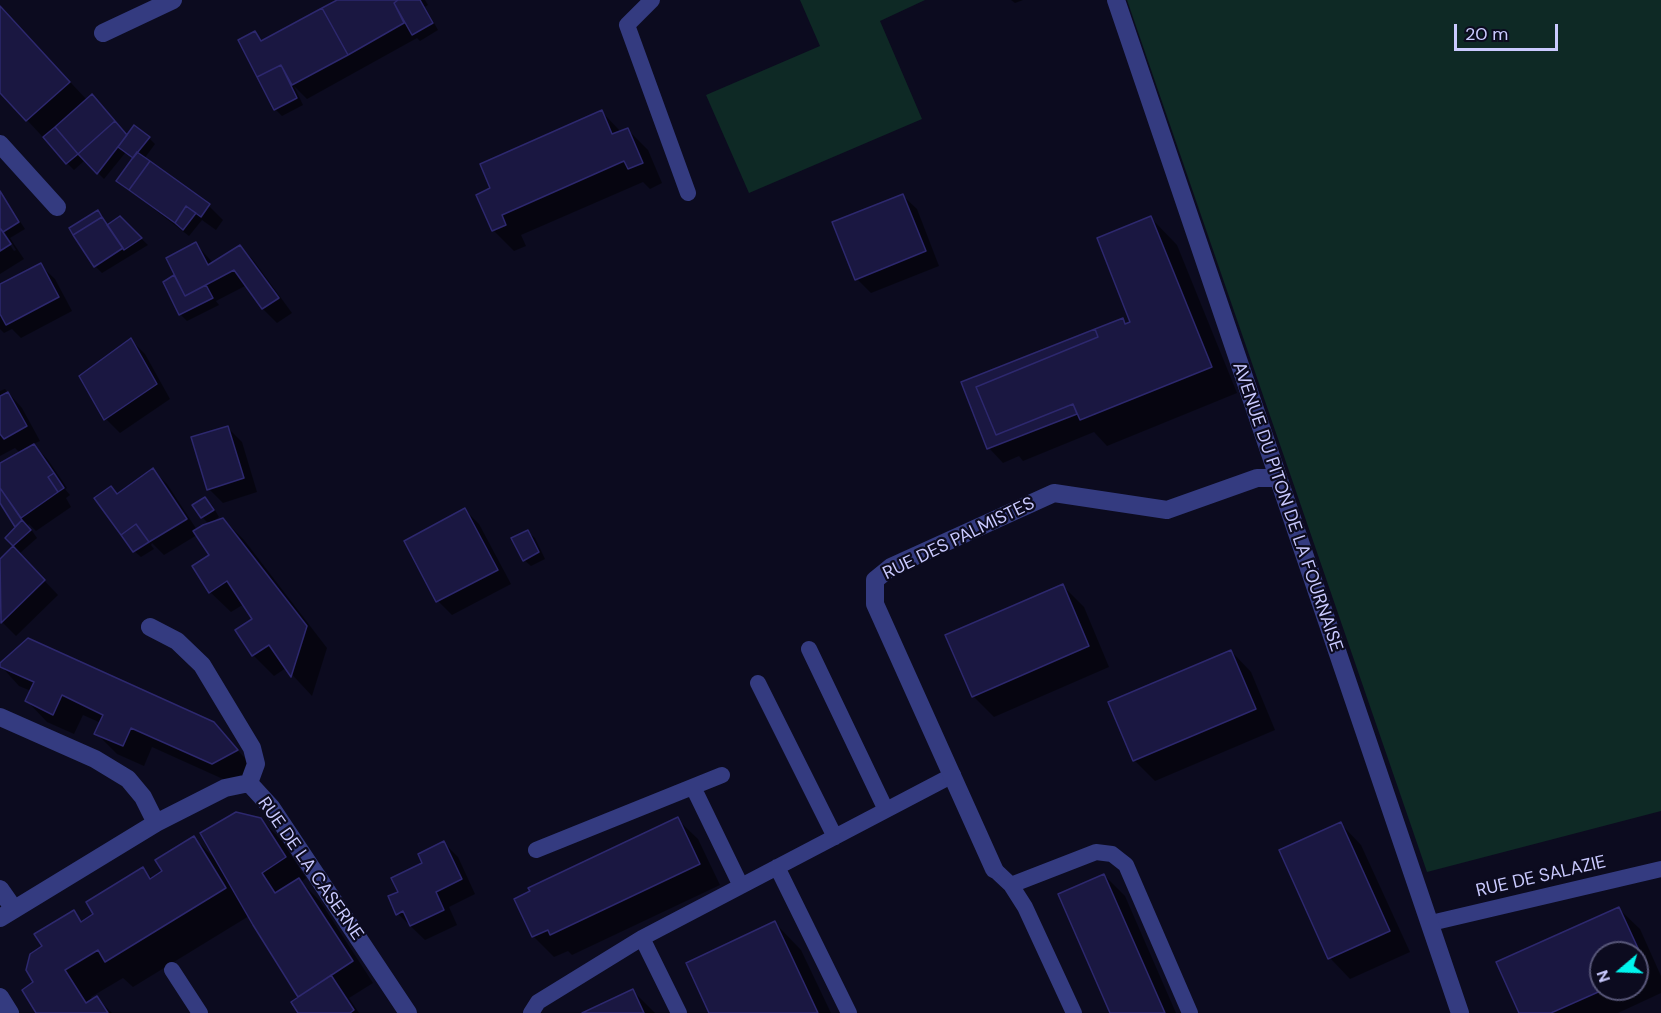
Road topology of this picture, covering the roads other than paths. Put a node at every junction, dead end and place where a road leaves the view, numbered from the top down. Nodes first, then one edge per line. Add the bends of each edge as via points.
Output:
1 (173, 0) edge
2 (652, 0) edge
3 (1116, 0) edge
4 (103, 33) dead end
5 (0, 144) edge
6 (688, 193) dead end
7 (57, 207) dead end
8 (1278, 478) junction
9 (150, 627) dead end
10 (809, 650) dead end
11 (758, 683) dead end
12 (0, 717) edge
13 (722, 775) dead end
14 (953, 775) junction
15 (249, 783) junction
16 (693, 787) junction
17 (886, 810) junction
18 (156, 823) junction
19 (835, 837) junction
20 (536, 850) dead end
21 (777, 867) junction
22 (994, 869) joint
23 (1661, 869) edge
24 (1011, 885) junction
25 (741, 886) junction
26 (0, 889) edge
27 (7, 914) edge
28 (1431, 923) junction
29 (642, 938) junction
30 (172, 970) dead end
31 (0, 997) edge
32 (10, 1013) edge
33 (200, 1013) edge
34 (408, 1013) edge
35 (531, 1013) edge
36 (679, 1013) edge
37 (849, 1013) edge
38 (1074, 1013) edge
39 (1190, 1013) edge
40 (1460, 1013) edge

1 - 4 street
2 - 6 lane via 627,25
3 - 8 street, AVENUE DU PITON DE LA FOURNAISE
5 - 7 street
8 - 14 street, RUE DES PALMISTES via 1257,478 1167,510 1054,493 891,567 875,580 875,604
8 - 28 street, AVENUE DU PITON DE LA FOURNAISE
9 - 15 street via 177,641 202,665 252,748 256,764
10 - 17 lane
11 - 19 lane
12 - 18 street via 128,778 143,796
13 - 16 lane
14 - 17 lane
14 - 22 street, RUE DES PALMISTES
15 - 18 street, RUE DE LA CASERNE via 225,788
15 - 34 street, RUE DE LA CASERNE via 272,807
16 - 20 lane
16 - 25 lane
17 - 19 lane
18 - 27 street, RUE DE LA CASERNE
19 - 21 lane
21 - 25 lane
21 - 37 lane
22 - 24 lane
23 - 28 lane, RUE DE SALAZIE
24 - 38 lane
24 - 39 lane via 1096,852 1112,854 1126,865
25 - 29 lane
26 - 27 street
28 - 40 street, AVENUE DU PITON DE LA FOURNAISE
29 - 35 lane via 538,1002
29 - 36 lane
30 - 33 lane
31 - 32 street

